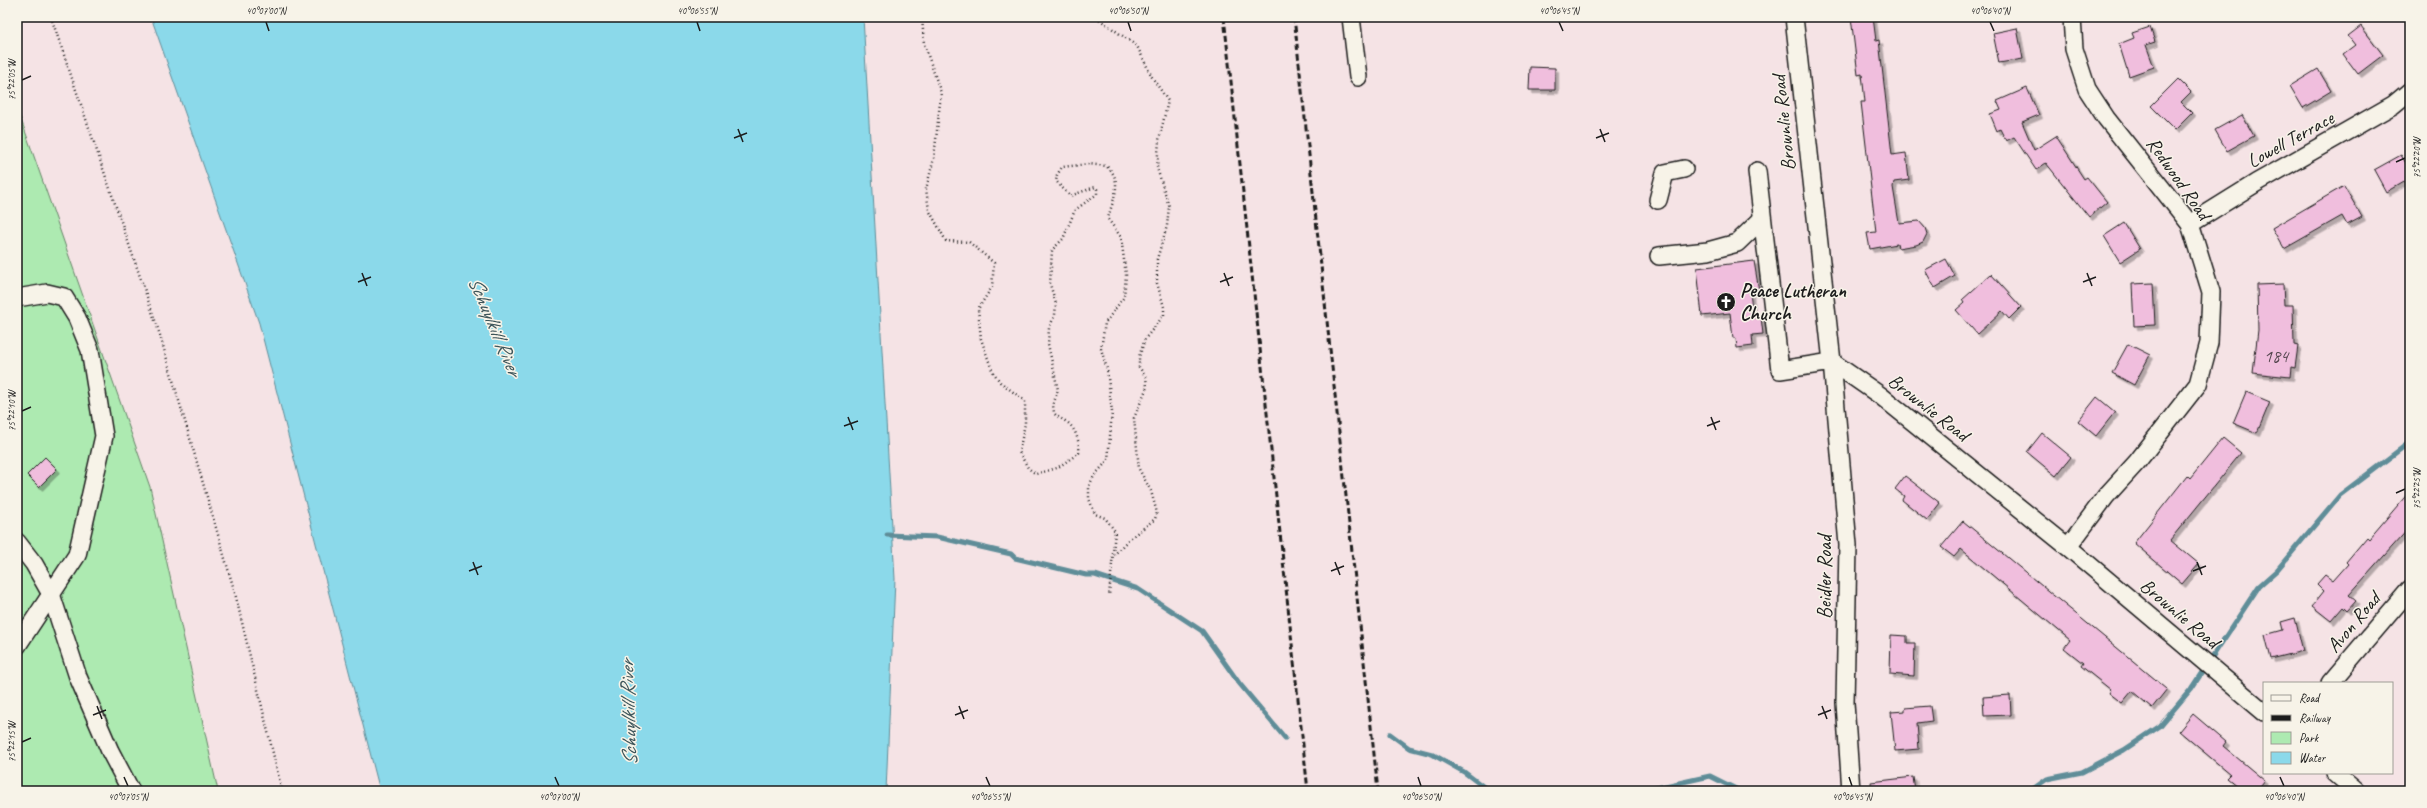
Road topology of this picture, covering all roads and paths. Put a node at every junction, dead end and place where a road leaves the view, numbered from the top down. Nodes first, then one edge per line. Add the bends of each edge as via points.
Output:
1 (51, 17) edge
2 (922, 17) edge
3 (1096, 17) edge
4 (1351, 17) edge
5 (1794, 17) edge
6 (2072, 17) edge
7 (1358, 77) dead end
8 (2410, 91) edge
9 (1684, 169) dead end
10 (1757, 171) dead end
11 (1658, 200) dead end
12 (1762, 219) junction
13 (2190, 224) junction
14 (1659, 256) dead end
15 (17, 298) edge
16 (1832, 362) junction
17 (17, 542) edge
18 (2068, 547) junction
19 (1114, 556) junction
20 (2410, 589) edge
21 (51, 594) junction
22 (1109, 596) dead end
23 (17, 646) edge
24 (2331, 682) edge
25 (2263, 711) edge
26 (2337, 774) edge
27 (131, 791) edge
28 (282, 791) edge
29 (1851, 791) edge
30 (2356, 791) edge

1 - 28 path via 159,332 235,593
2 - 19 path via 924,44 941,93 934,158 926,189 929,210 946,241 969,242 994,263 992,287 978,309 981,339 992,370 1000,382 1025,401 1025,424 1019,452 1028,468 1036,474 1058,468 1079,453 1080,448 1076,434 1068,423 1054,413 1053,405 1058,390 1048,344 1049,328 1055,315 1056,304 1050,284 1052,250 1064,239 1075,210 1097,194 1098,190 1095,187 1070,196 1056,181 1057,174 1062,167 1089,164 1106,166 1116,178 1117,191 1108,219 1121,236 1126,274 1124,297 1105,323 1101,349 1107,369 1112,412 1110,442 1108,460 1089,486 1089,499 1095,514 1105,518 1115,531
3 - 19 path via 1137,46 1152,77 1168,101 1159,140 1157,168 1170,206 1157,259 1157,284 1164,315 1145,339 1139,356 1139,367 1146,377 1147,387 1134,418 1139,469 1151,491 1157,514 1155,519 1128,540
4 - 7 street
5 - 16 street, Brownlie Road
6 - 13 street, Redwood Road via 2074,48 2087,88 2106,118
8 - 13 street, Lowell Terrace via 2394,105 2263,179
9 - 11 street via 1665,174
10 - 12 street
12 - 14 street via 1737,243 1708,251
12 - 16 street via 1780,370
13 - 18 street, Redwood Road via 2211,292 2209,343 2198,384 2137,462 2106,496
15 - 21 street via 47,293 64,298 68,303 90,350 104,436 78,555
16 - 18 street, Brownlie Road via 1881,396
16 - 29 street, Beidler Road via 1848,545 1844,703
17 - 21 street via 34,564
18 - 25 street, Brownlie Road
19 - 22 path
20 - 24 street, Avon Road
21 - 23 street
21 - 27 street via 78,677 110,751
26 - 30 street

